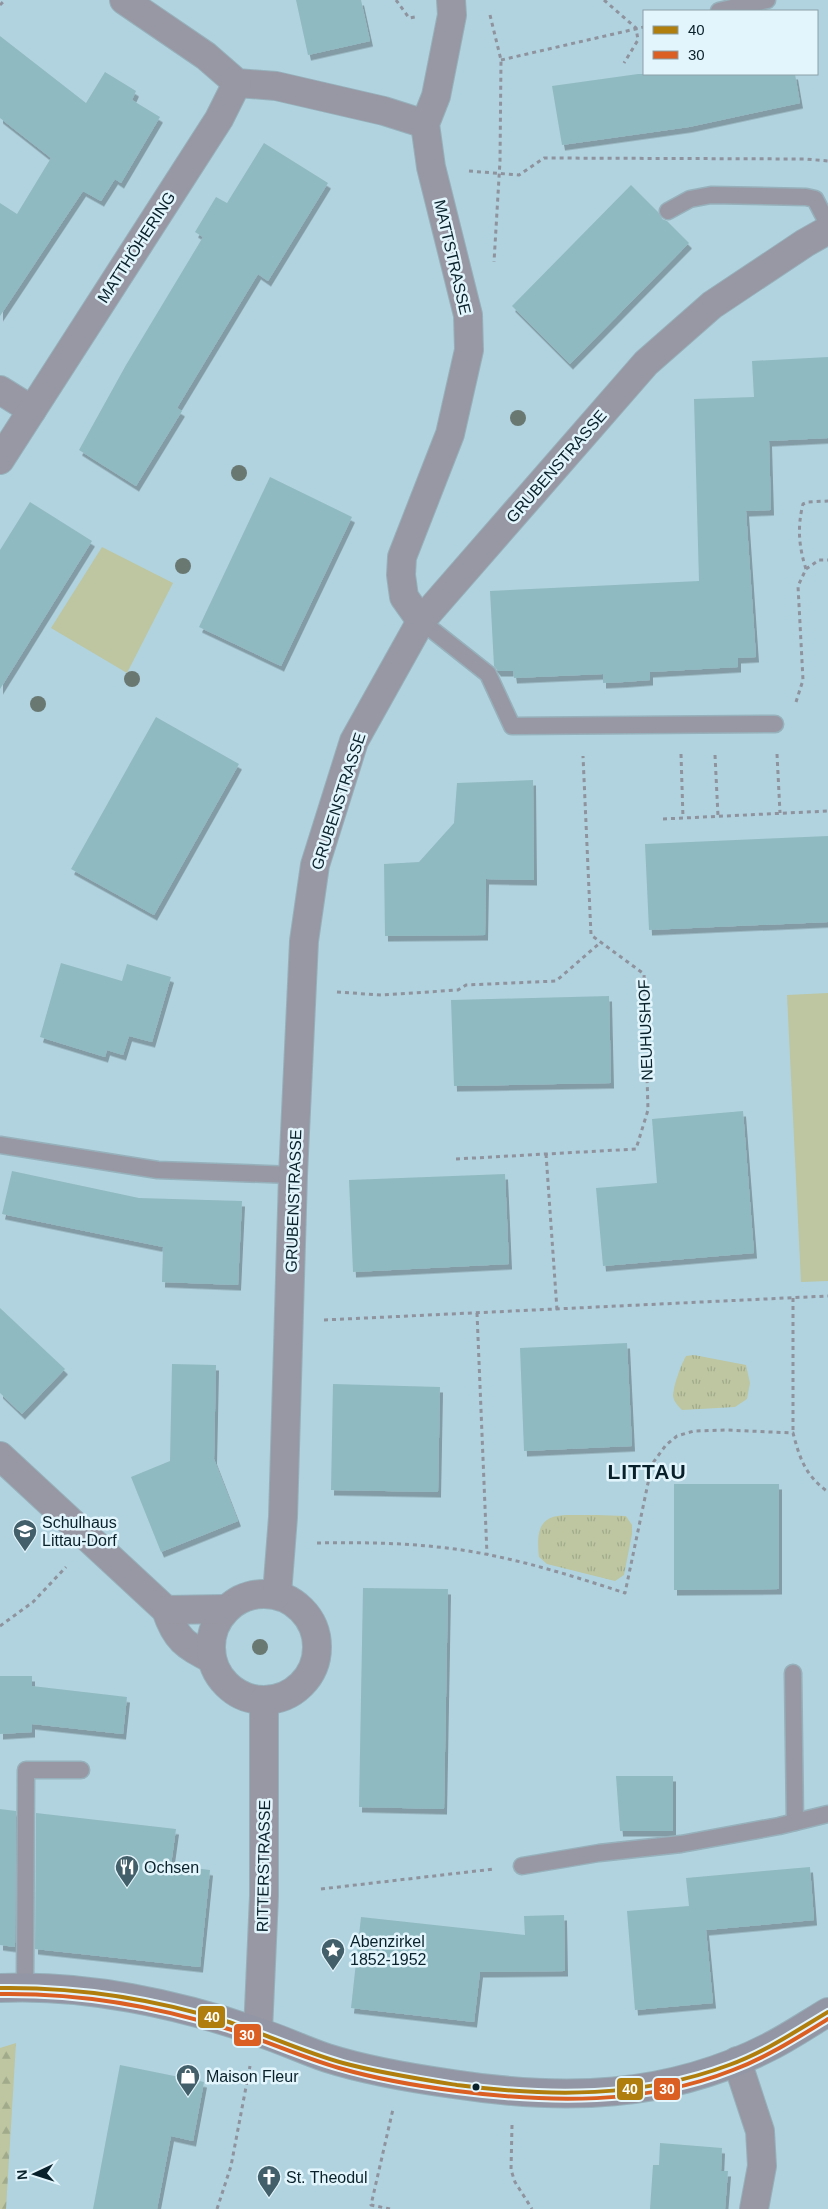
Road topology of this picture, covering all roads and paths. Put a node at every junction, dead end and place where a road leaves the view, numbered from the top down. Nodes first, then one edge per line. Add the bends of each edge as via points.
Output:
1 (5, 0) edge
2 (124, 0) edge
3 (396, 0) edge
4 (451, 0) edge
5 (604, 0) edge
6 (767, 0) edge
7 (0, 5) edge
8 (488, 8) dead end
9 (724, 10) edge
10 (421, 14) dead end
11 (643, 27) edge
12 (636, 28) junction
13 (501, 60) junction
14 (624, 63) dead end
15 (237, 83) junction
16 (425, 124) junction
17 (828, 161) edge
18 (500, 174) junction
19 (668, 211) dead end
20 (828, 224) edge
21 (828, 230) edge
22 (494, 263) dead end
23 (0, 390) edge
24 (32, 410) junction
25 (0, 460) edge
26 (828, 501) edge
27 (828, 560) edge
28 (806, 569) junction
29 (421, 621) junction
30 (713, 724) junction
31 (775, 724) junction
32 (679, 725) junction
33 (582, 726) junction
34 (828, 811) edge
35 (780, 813) junction
36 (718, 816) junction
37 (683, 818) junction
38 (663, 819) dead end
39 (601, 942) junction
40 (334, 991) dead end
41 (0, 1145) edge
42 (546, 1154) junction
43 (456, 1158) dead end
44 (293, 1175) junction
45 (828, 1296) edge
46 (793, 1298) junction
47 (557, 1310) junction
48 (478, 1313) junction
49 (289, 1321) junction
50 (793, 1433) junction
51 (0, 1456) edge
52 (828, 1492) edge
53 (91, 1541) junction
54 (308, 1543) dead end
55 (487, 1555) junction
56 (277, 1594) junction
57 (226, 1609) junction
58 (166, 1610) junction
59 (0, 1626) edge
60 (212, 1659) junction
61 (793, 1673) dead end
62 (264, 1700) junction
63 (81, 1770) dead end
64 (828, 1814) edge
65 (795, 1822) junction
66 (522, 1866) joint
67 (321, 1889) dead end
68 (13, 1988) edge
69 (828, 2012) edge
70 (258, 2031) junction
71 (737, 2061) junction
72 (250, 2066) dead end
73 (401, 2076) junction
74 (512, 2122) dead end
75 (217, 2209) edge
76 (390, 2209) edge
77 (532, 2209) edge
78 (754, 2209) edge

1 - 7 path
2 - 15 street via 206,56
3 - 10 path via 409,18
4 - 16 street, MATTSTRASSE via 452,15 436,96
5 - 12 path
6 - 9 lane
8 - 13 path
11 - 12 path
12 - 13 path
12 - 14 path via 638,40
13 - 18 path
15 - 16 street via 276,86
15 - 24 street, MATTHÖHERING via 218,120
16 - 29 street, MATTSTRASSE via 431,167 468,314 470,350 450,434 402,557 404,597
17 - 18 path via 544,158 519,174
18 - 22 path
19 - 20 lane via 690,199 712,195 806,197 815,199
21 - 29 street, GRUBENSTRASSE via 712,304 646,363
23 - 24 street
24 - 25 street, MATTHÖHERING
26 - 28 path via 803,504 798,529
27 - 28 path via 819,560
28 - 31 path via 798,586 803,680 794,708
29 - 33 lane via 488,674 512,726
29 - 44 street, GRUBENSTRASSE via 354,741 315,865 300,987
30 - 31 lane
30 - 32 lane
30 - 36 path
31 - 35 path
32 - 33 lane
32 - 37 path
33 - 39 path, NEUHUSHOF via 590,935
34 - 35 path
35 - 36 path
36 - 37 path
37 - 38 path
39 - 40 path via 556,981 466,985 458,990 381,995
39 - 42 path, NEUHUSHOF via 644,974 648,1110 636,1149
41 - 44 lane via 158,1170
42 - 43 path, NEUHUSHOF
42 - 47 path
44 - 49 street, GRUBENSTRASSE
45 - 46 path
46 - 47 path
46 - 50 path
47 - 48 path
48 - 49 path
48 - 55 path
49 - 56 street, GRUBENSTRASSE via 283,1517
50 - 52 path via 808,1474
50 - 55 path via 694,1431 677,1436 666,1445 652,1464 626,1593
51 - 53 street
53 - 58 street
53 - 59 path via 33,1602
54 - 55 path via 390,1543
56 - 57 street via 258,1593 240,1598
56 - 62 street via 306,1612 318,1644 316,1661 309,1677 296,1690 281,1698
57 - 58 street
57 - 60 street via 212,1632
58 - 60 street via 173,1630 191,1648
60 - 62 street via 217,1672 237,1693
61 - 65 lane
62 - 70 street, RITTERSTRASSE via 264,1896
63 - 68 lane via 26,1770
64 - 65 lane
65 - 66 lane via 681,1844
66 - 67 path
68 - 70 street via 89,1992 156,2003
69 - 71 street via 767,2048
70 - 73 street via 325,2057
71 - 73 street via 646,2089 616,2093 517,2093
71 - 78 street via 760,2131 762,2166
72 - 75 path via 231,2166
73 - 76 path via 371,2205
74 - 77 path via 511,2170

